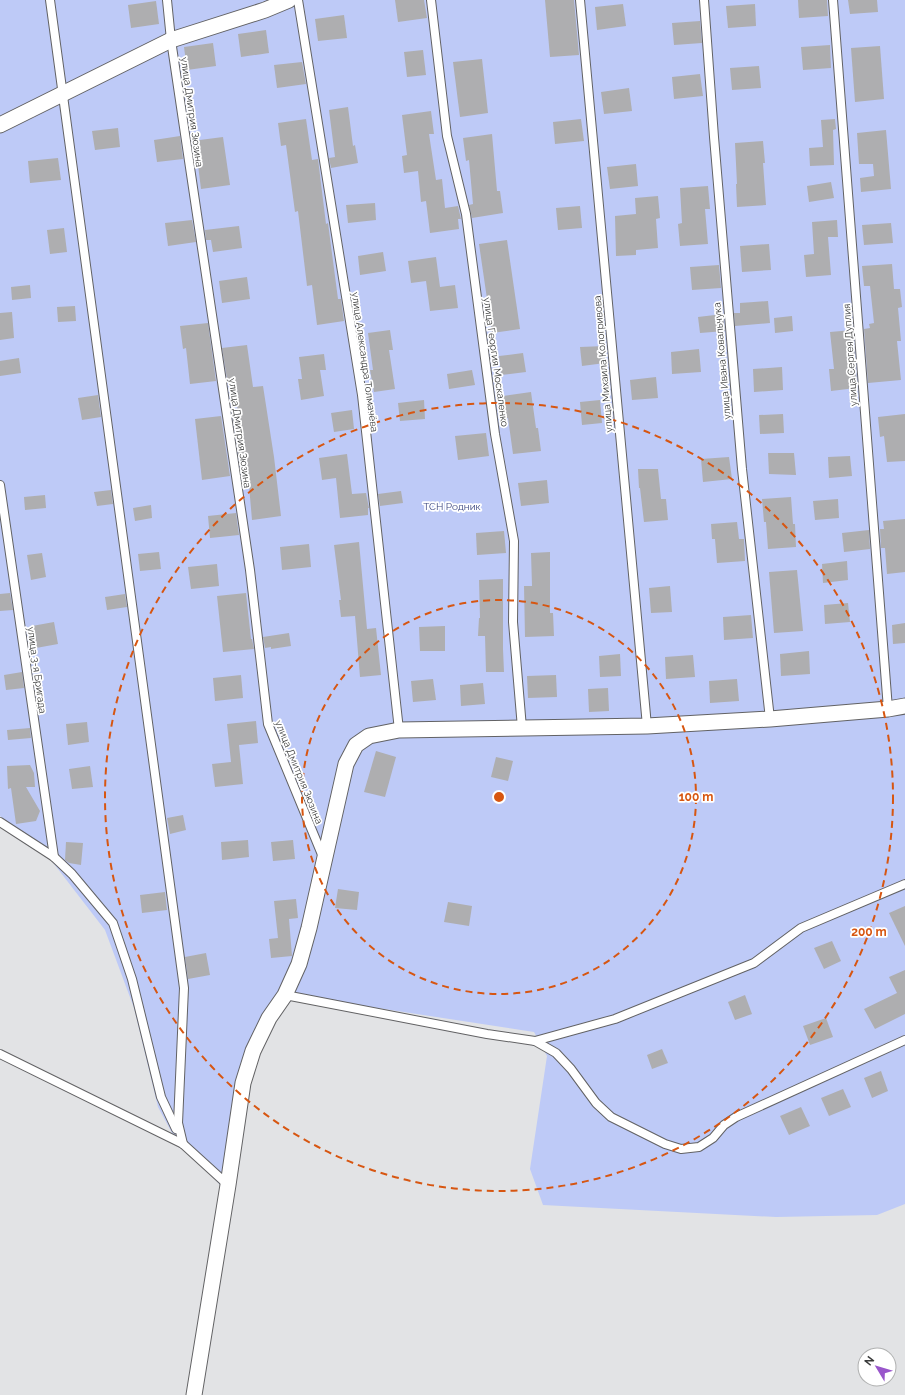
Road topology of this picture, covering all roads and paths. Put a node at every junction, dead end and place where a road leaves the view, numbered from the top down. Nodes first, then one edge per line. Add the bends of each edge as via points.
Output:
1 (50, 0) edge
2 (167, 0) edge
3 (289, 0) edge
4 (298, 0) edge
5 (431, 0) edge
6 (580, 0) edge
7 (704, 0) edge
8 (833, 0) edge
9 (171, 40) junction
10 (62, 94) junction
11 (0, 125) edge
12 (0, 485) edge
13 (905, 706) edge
14 (888, 709) junction
15 (770, 718) junction
16 (647, 726) junction
17 (522, 728) junction
18 (399, 730) junction
19 (0, 822) edge
20 (54, 857) junction
21 (324, 860) junction
22 (905, 884) edge
23 (285, 995) junction
24 (905, 1040) edge
25 (535, 1041) junction
26 (0, 1054) edge
27 (183, 1144) junction
28 (228, 1185) junction
29 (194, 1395) edge

1 - 10 lane
2 - 9 lane, улица Дмитрия Зюзина
3 - 9 street
4 - 18 lane, улица Александра Толмачёва via 362,395
5 - 17 lane, улица Георгия Москаленко via 447,136 466,214 495,434 514,541 513,622
6 - 16 lane, улица Михаила Кологривова
7 - 15 lane, улица Ивана Ковальчука via 742,469
8 - 14 lane, улица Сергея Дуплия
9 - 10 street
9 - 21 lane, улица Дмитрия Зюзина via 250,570 268,724
10 - 11 street
10 - 27 lane via 184,988 178,1123
12 - 20 lane, улица 3-я Бригада
13 - 14 street
14 - 15 street
15 - 16 street
16 - 17 street
17 - 18 street
18 - 21 street via 369,736 356,745 346,764
19 - 20 lane
20 - 27 lane via 72,874 113,924 132,979 161,1097
21 - 23 street via 299,964
22 - 25 lane via 801,928 754,963 615,1019
23 - 25 lane via 479,1033
23 - 28 street via 269,1018 253,1051 243,1083
24 - 25 lane via 736,1117 698,1147 681,1149 665,1144 611,1117 596,1103 556,1053
26 - 27 lane
27 - 28 lane
28 - 29 street

